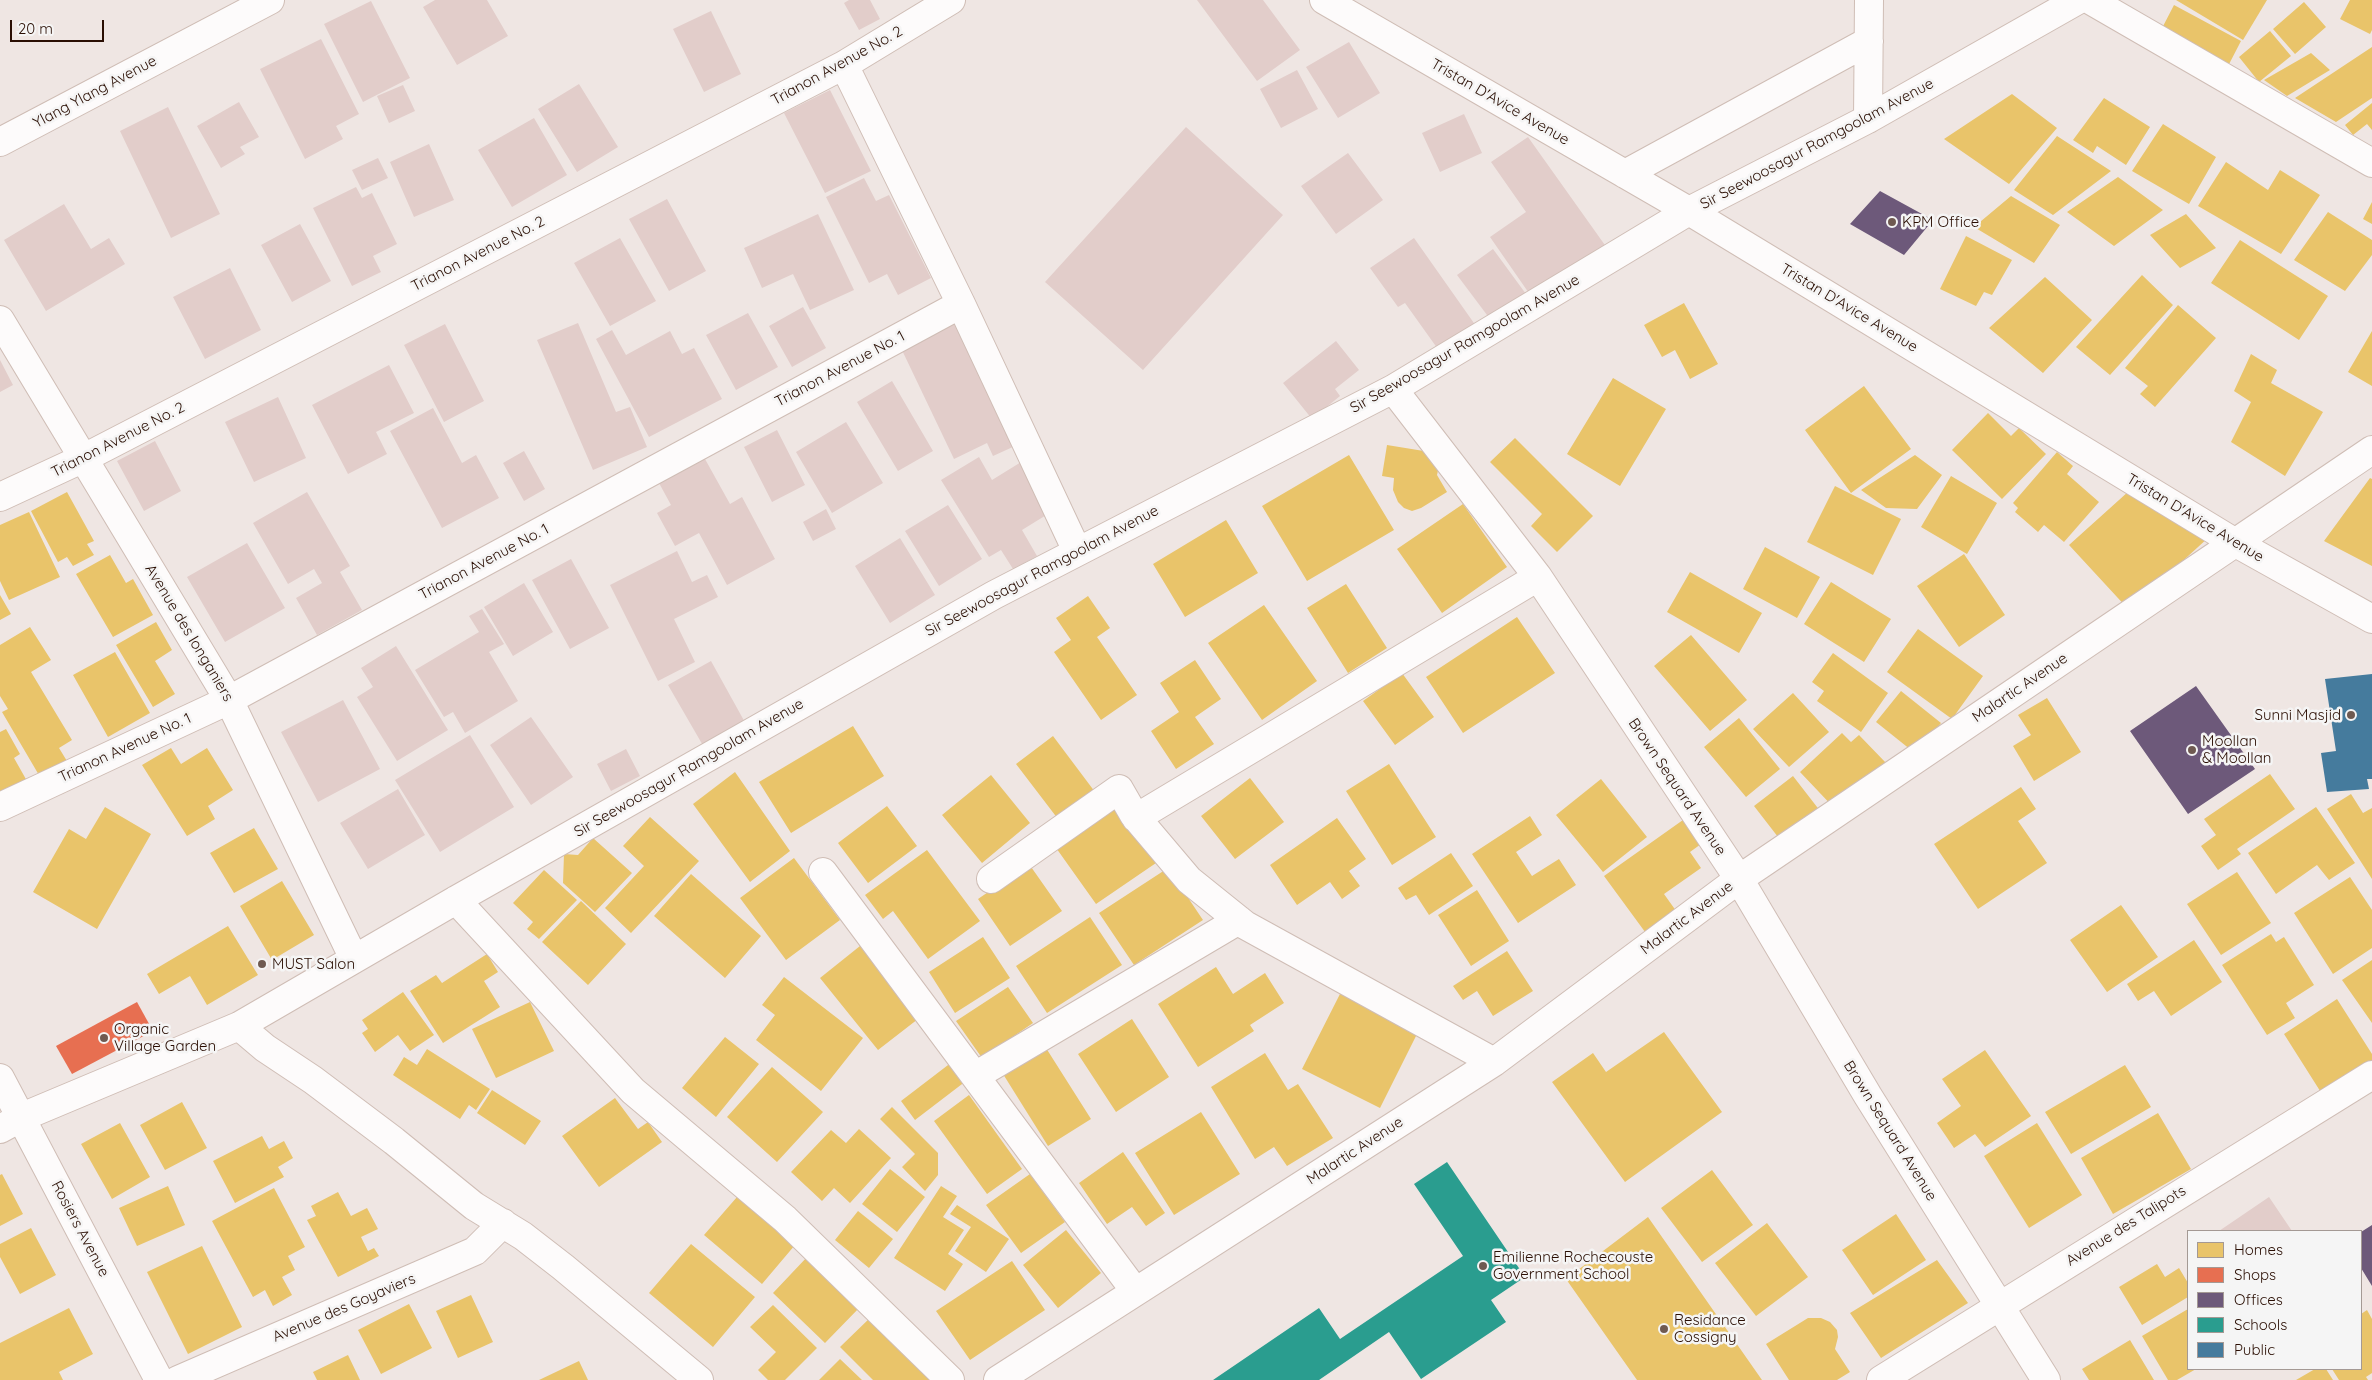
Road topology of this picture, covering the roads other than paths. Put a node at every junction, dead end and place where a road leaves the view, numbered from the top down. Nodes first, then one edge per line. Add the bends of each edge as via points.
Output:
1 (270, 0) edge
2 (951, 0) edge
3 (1324, 0) edge
4 (1869, 0) edge
5 (2078, 0) edge
6 (2090, 0) edge
7 (1869, 41) junction
8 (844, 65) junction
9 (1868, 119) junction
10 (0, 142) edge
11 (2372, 163) edge
12 (1625, 174) junction
13 (1689, 211) junction
14 (961, 304) junction
15 (0, 320) edge
16 (1393, 388) junction
17 (2372, 450) edge
18 (84, 458) junction
19 (0, 497) edge
20 (2234, 542) junction
21 (1077, 551) junction
22 (1538, 577) junction
23 (2372, 619) edge
24 (230, 700) junction
25 (0, 807) edge
26 (1136, 818) junction
27 (823, 872) dead end
28 (991, 879) dead end
29 (1739, 880) junction
30 (456, 900) junction
31 (1239, 920) junction
32 (354, 959) junction
33 (239, 1026) junction
34 (1494, 1062) junction
35 (2372, 1075) edge
36 (975, 1076) junction
37 (0, 1078) edge
38 (11, 1123) edge
39 (503, 1223) junction
40 (1135, 1291) junction
41 (1999, 1305) junction
42 (159, 1380) edge
43 (178, 1380) edge
44 (699, 1380) edge
45 (950, 1380) edge
46 (998, 1380) edge
47 (1881, 1380) edge
48 (2046, 1380) edge

1 - 10 street, Ylang Ylang Avenue
2 - 8 street, Trianon Avenue No. 2
3 - 12 street, Tristan D'Avice Avenue
4 - 7 street
5 - 9 street, Sir Seewoosagur Ramgoolam Avenue
6 - 11 street
7 - 9 street
7 - 12 street
8 - 14 street
8 - 18 street, Trianon Avenue No. 2
9 - 13 street, Sir Seewoosagur Ramgoolam Avenue
12 - 13 street, Tristan D'Avice Avenue
13 - 16 street, Sir Seewoosagur Ramgoolam Avenue
13 - 20 street, Tristan D'Avice Avenue
14 - 21 street
14 - 24 street, Trianon Avenue No. 1
15 - 18 street, Avenue des longaniers
16 - 21 street, Sir Seewoosagur Ramgoolam Avenue
16 - 22 street, Brown Sequard Avenue
17 - 20 street, Malartic Avenue
18 - 19 street, Trianon Avenue No. 2
18 - 24 street, Avenue des longaniers
20 - 23 street, Tristan D'Avice Avenue
20 - 29 street, Malartic Avenue
21 - 30 street, Sir Seewoosagur Ramgoolam Avenue
22 - 26 street
22 - 29 street, Brown Sequard Avenue
24 - 25 street, Trianon Avenue No. 1
24 - 32 street, Avenue des longaniers
26 - 28 street via 1119,790
26 - 31 street via 1189,880
27 - 36 street
29 - 34 street, Malartic Avenue
29 - 41 street, Brown Sequard Avenue via 1868,1096
30 - 32 street, Sir Seewoosagur Ramgoolam Avenue
30 - 45 street via 633,1091 785,1219
31 - 34 street
31 - 36 street
32 - 33 street, Sir Seewoosagur Ramgoolam Avenue
33 - 38 street, Sir Seewoosagur Ramgoolam Avenue
33 - 39 street via 394,1141 474,1206
34 - 40 street, Malartic Avenue
35 - 41 street, Avenue des Talipots
36 - 40 street
37 - 38 street, Rosiers Avenue
38 - 42 street, Rosiers Avenue
39 - 43 street, Avenue des Goyaviers via 475,1251
39 - 44 street via 563,1267
40 - 46 street, Malartic Avenue
41 - 47 street, Avenue des Talipots
41 - 48 street, Brown Sequard Avenue

